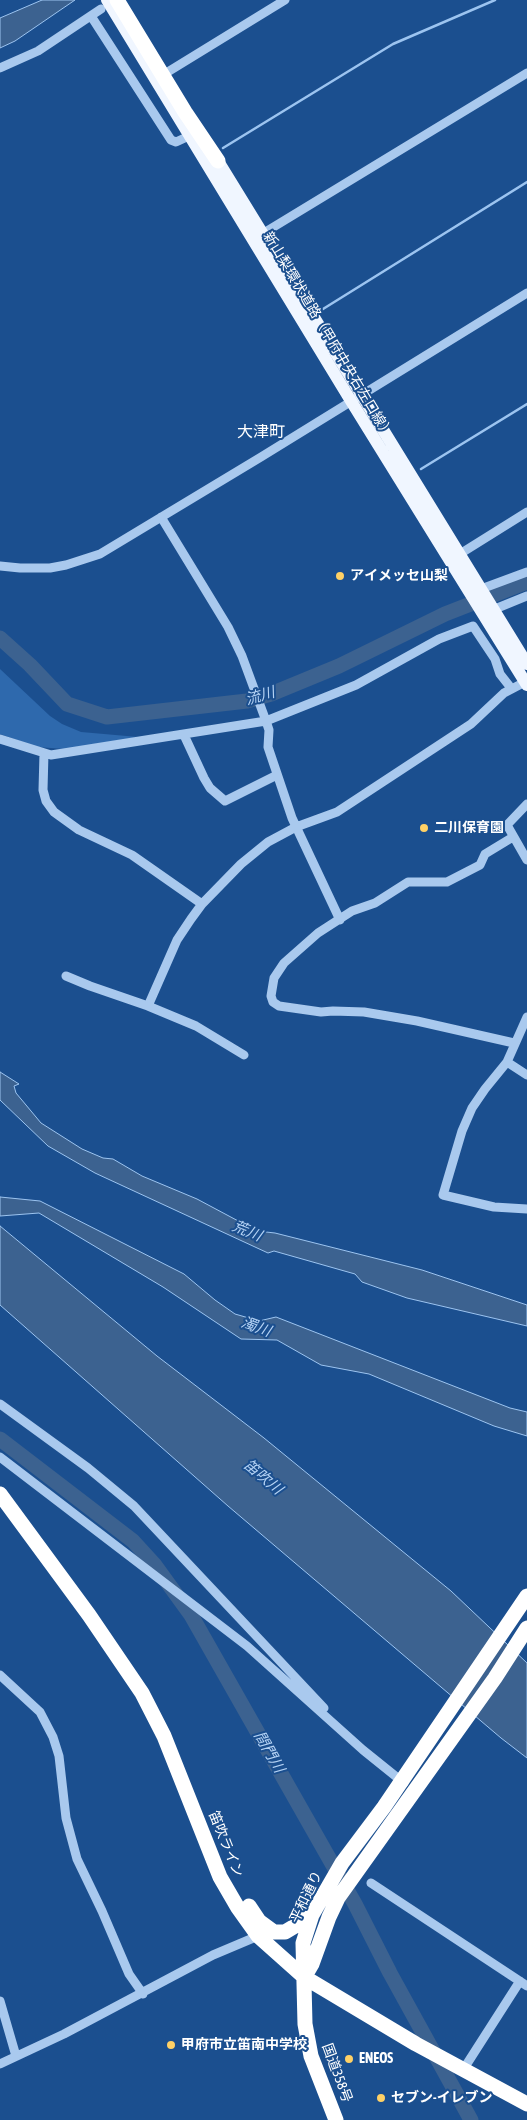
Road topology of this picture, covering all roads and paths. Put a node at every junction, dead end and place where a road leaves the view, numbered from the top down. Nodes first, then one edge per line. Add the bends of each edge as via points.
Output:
1 (117, 0) edge
2 (124, 0) edge
3 (285, 0) edge
4 (104, 5) edge
5 (91, 16) junction
6 (0, 68) edge
7 (166, 73) junction
8 (527, 73) edge
9 (189, 136) junction
10 (218, 161) junction
11 (262, 234) junction
12 (527, 292) edge
13 (362, 395) junction
14 (351, 401) junction
15 (527, 512) edge
16 (161, 517) junction
17 (454, 558) junction
18 (0, 566) edge
19 (527, 572) edge
20 (479, 593) junction
21 (527, 596) edge
22 (487, 610) junction
23 (527, 664) edge
24 (526, 682) edge
25 (511, 688) junction
26 (266, 721) junction
27 (184, 735) junction
28 (0, 738) edge
29 (44, 753) junction
30 (277, 775) junction
31 (527, 804) edge
32 (296, 827) junction
33 (513, 838) junction
34 (527, 860) edge
35 (202, 904) junction
36 (340, 920) junction
37 (66, 976) dead end
38 (148, 1006) junction
39 (527, 1017) edge
40 (514, 1043) junction
41 (244, 1055) dead end
42 (507, 1062) junction
43 (527, 1075) edge
44 (527, 1209) edge
45 (0, 1404) edge
46 (0, 1457) edge
47 (0, 1494) edge
48 (527, 1596) edge
49 (527, 1628) edge
50 (0, 1675) edge
51 (364, 1750) junction
52 (405, 1777) junction
53 (418, 1787) junction
54 (187, 1790) junction
55 (371, 1883) dead end
56 (332, 1890) junction
57 (258, 1936) junction
58 (304, 1977) junction
59 (524, 1984) edge
60 (143, 1994) junction
61 (0, 2001) edge
62 (16, 2056) junction
63 (0, 2064) edge
64 (463, 2070) junction
65 (527, 2104) edge
66 (336, 2120) edge

1 - 10 highway
2 - 7 main road, 新山梨環状道路（甲府中央右左口線）
3 - 7 street
4 - 5 street
4 - 9 main road, 新山梨環状道路（甲府中央右左口線）
5 - 6 street via 38,51
5 - 9 street via 171,140 176,142
7 - 10 main road, 新山梨環状道路（甲府中央右左口線）
8 - 11 street
9 - 14 main road, 新山梨環状道路（甲府中央右左口線）
10 - 11 main road, 新山梨環状道路（甲府中央右左口線）
11 - 13 main road, 新山梨環状道路（甲府中央右左口線）
12 - 13 street
13 - 14 street
13 - 17 main road, 新山梨環状道路（甲府中央右左口線）
14 - 16 street
14 - 17 main road, 新山梨環状道路（甲府中央右左口線）
15 - 17 street
16 - 18 street via 100,554 83,560 50,568
16 - 26 street via 228,627
17 - 20 main road, 新山梨環状道路（甲府中央右左口線）
19 - 20 street
20 - 22 main road, 新山梨環状道路（甲府中央右左口線）
21 - 22 street
22 - 23 main road, 新山梨環状道路（甲府中央右左口線）
22 - 24 main road, 新山梨環状道路（甲府中央右左口線）
24 - 25 street
25 - 26 street via 473,626 439,639 356,686
25 - 32 street via 472,724 337,812
26 - 27 street
26 - 30 street via 268,747
27 - 29 street via 51,755
27 - 30 street via 210,788 225,801
28 - 29 street
29 - 35 street via 43,790 54,812 79,830 132,855
30 - 32 street
31 - 33 street via 507,825
32 - 35 street via 253,854
32 - 36 street
33 - 34 street
33 - 36 street via 485,854 480,865 447,882 408,882
35 - 38 street via 177,940
36 - 40 street via 318,933 284,963 274,978 273,1002 279,1006 321,1012 364,1012 422,1021
37 - 38 street
38 - 41 street via 196,1026
39 - 40 street
40 - 42 street
42 - 43 street
42 - 44 street via 472,1108 443,1195 494,1207
45 - 51 street via 134,1506
46 - 51 street via 247,1646
47 - 54 highway, 笛吹ライン via 78,1599 142,1693
48 - 52 highway, 平和通り
49 - 53 highway, 平和通り
50 - 60 street via 40,1712 53,1737 59,1756 66,1818 77,1859 129,1974
51 - 52 street
52 - 53 street
52 - 56 highway, 平和通り via 342,1863
53 - 56 highway, 平和通り via 353,1876
54 - 56 highway via 236,1888 259,1920 274,1932 285,1932 300,1923 311,1903
54 - 57 highway, 笛吹ライン via 220,1877
55 - 59 street
56 - 58 highway, 平和通り via 329,1917
57 - 58 highway, 笛吹ライン
57 - 60 street via 213,1954
58 - 64 highway, 笛吹ライン
58 - 66 highway, 国道358号 via 305,2024 311,2056
59 - 64 street
60 - 62 street
61 - 62 street
62 - 63 street
64 - 65 highway, 笛吹ライン

